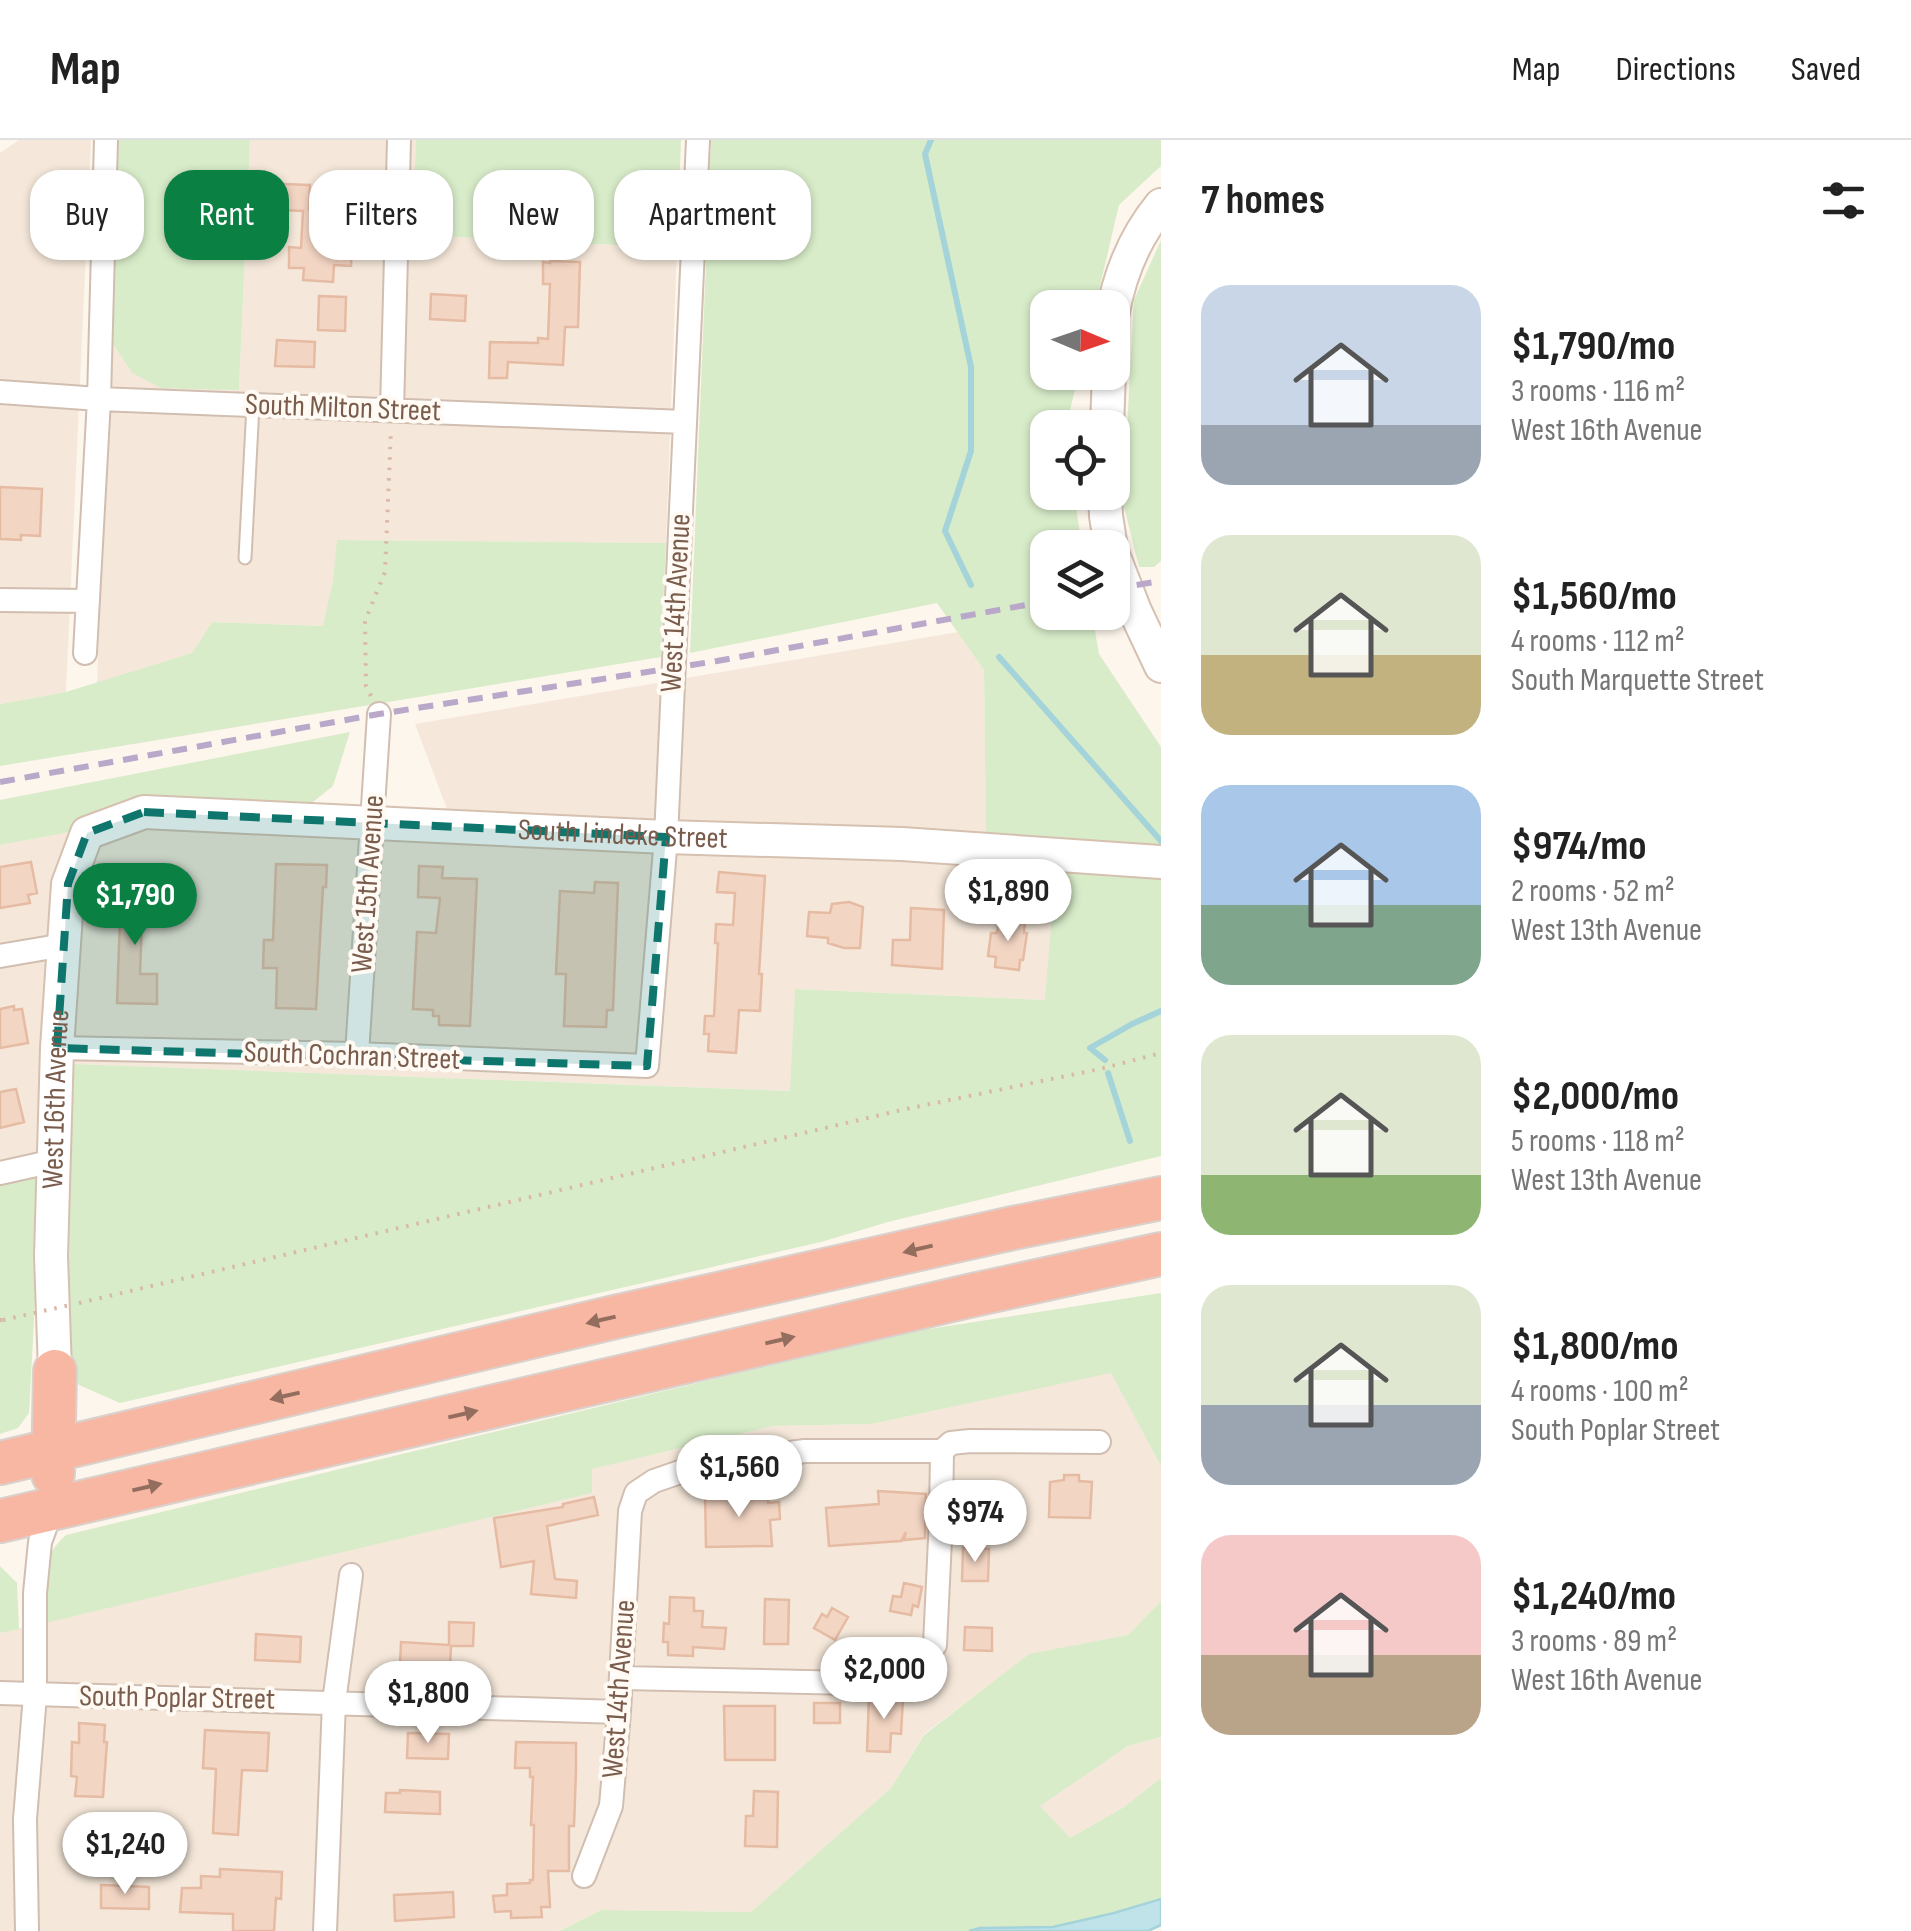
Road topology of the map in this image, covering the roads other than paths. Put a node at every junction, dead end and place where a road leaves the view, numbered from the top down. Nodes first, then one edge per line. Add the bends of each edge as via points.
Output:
1 (106, 140) edge
2 (399, 140) edge
3 (698, 140) edge
4 (1161, 205) edge
5 (1118, 290) edge
6 (0, 392) edge
7 (99, 399) junction
8 (254, 405) junction
9 (392, 410) junction
10 (685, 422) junction
11 (245, 558) dead end
12 (1130, 598) edge
13 (0, 600) edge
14 (88, 601) junction
15 (85, 654) dead end
16 (1161, 666) edge
17 (379, 714) road end
18 (372, 823) junction
19 (87, 832) joint
20 (666, 838) junction
21 (1161, 862) edge
22 (64, 945) junction
23 (0, 956) edge
24 (58, 1048) junction
25 (356, 1054) junction
26 (647, 1066) joint
27 (54, 1161) junction
28 (0, 1173) edge
29 (1161, 1186) edge
30 (1161, 1198) edge
31 (1013, 1228) junction
32 (1161, 1254) edge
33 (1161, 1266) edge
34 (1048, 1281) junction
35 (55, 1370) junction
36 (170, 1422) junction
37 (1099, 1442) dead end
38 (0, 1447) edge
39 (942, 1451) junction
40 (0, 1463) edge
41 (53, 1478) junction
42 (0, 1490) edge
43 (0, 1521) edge
44 (350, 1574) dead end
45 (935, 1645) dead end
46 (889, 1662) dead end
47 (622, 1678) junction
48 (0, 1692) edge
49 (35, 1694) junction
50 (334, 1702) junction
51 (620, 1712) junction
52 (584, 1876) dead end
53 (26, 1931) edge
54 (325, 1931) edge

1 - 7 street
2 - 9 street
3 - 10 street, West 14th Avenue
4 - 5 street
6 - 7 street, South Milton Street
7 - 8 street, South Milton Street
7 - 14 street
8 - 9 street, South Milton Street
8 - 11 lane
9 - 10 street, South Milton Street
10 - 20 street, West 14th Avenue
12 - 16 street
13 - 14 street
14 - 15 street
17 - 18 street, West 15th Avenue
18 - 19 street, South Lindeke Street via 144,812
18 - 20 street, South Lindeke Street
18 - 25 street, West 15th Avenue
19 - 22 street, West 16th Avenue via 68,884
20 - 21 street, South Lindeke Street via 919,844
20 - 26 street, West 14th Avenue
22 - 23 street
22 - 24 street, West 16th Avenue
24 - 25 street, South Cochran Street
24 - 27 street, West 16th Avenue
25 - 26 street, South Cochran Street
27 - 28 street
27 - 35 street, West 16th Avenue
29 - 31 highway
30 - 31 highway
31 -> 36 highway
32 - 34 highway
33 - 34 highway
41 -> 34 highway
35 - 36 highway via 78,1404 105,1418
35 - 38 highway via 46,1426 37,1436
35 - 41 highway
36 - 41 highway
37 - 39 street via 970,1440
39 - 45 street
39 - 47 street, West 14th Avenue via 805,1451 646,1485 630,1511
40 - 41 highway
41 - 42 highway
41 - 43 highway
41 - 49 street via 40,1542
44 - 50 street
46 - 47 street via 865,1682 852,1683
47 - 51 street, West 14th Avenue
48 - 49 street, South Poplar Street
49 - 50 street, South Poplar Street
49 - 53 street via 25,1819
50 - 51 street, South Poplar Street
50 - 54 street
51 - 52 street, West 14th Avenue via 611,1806

